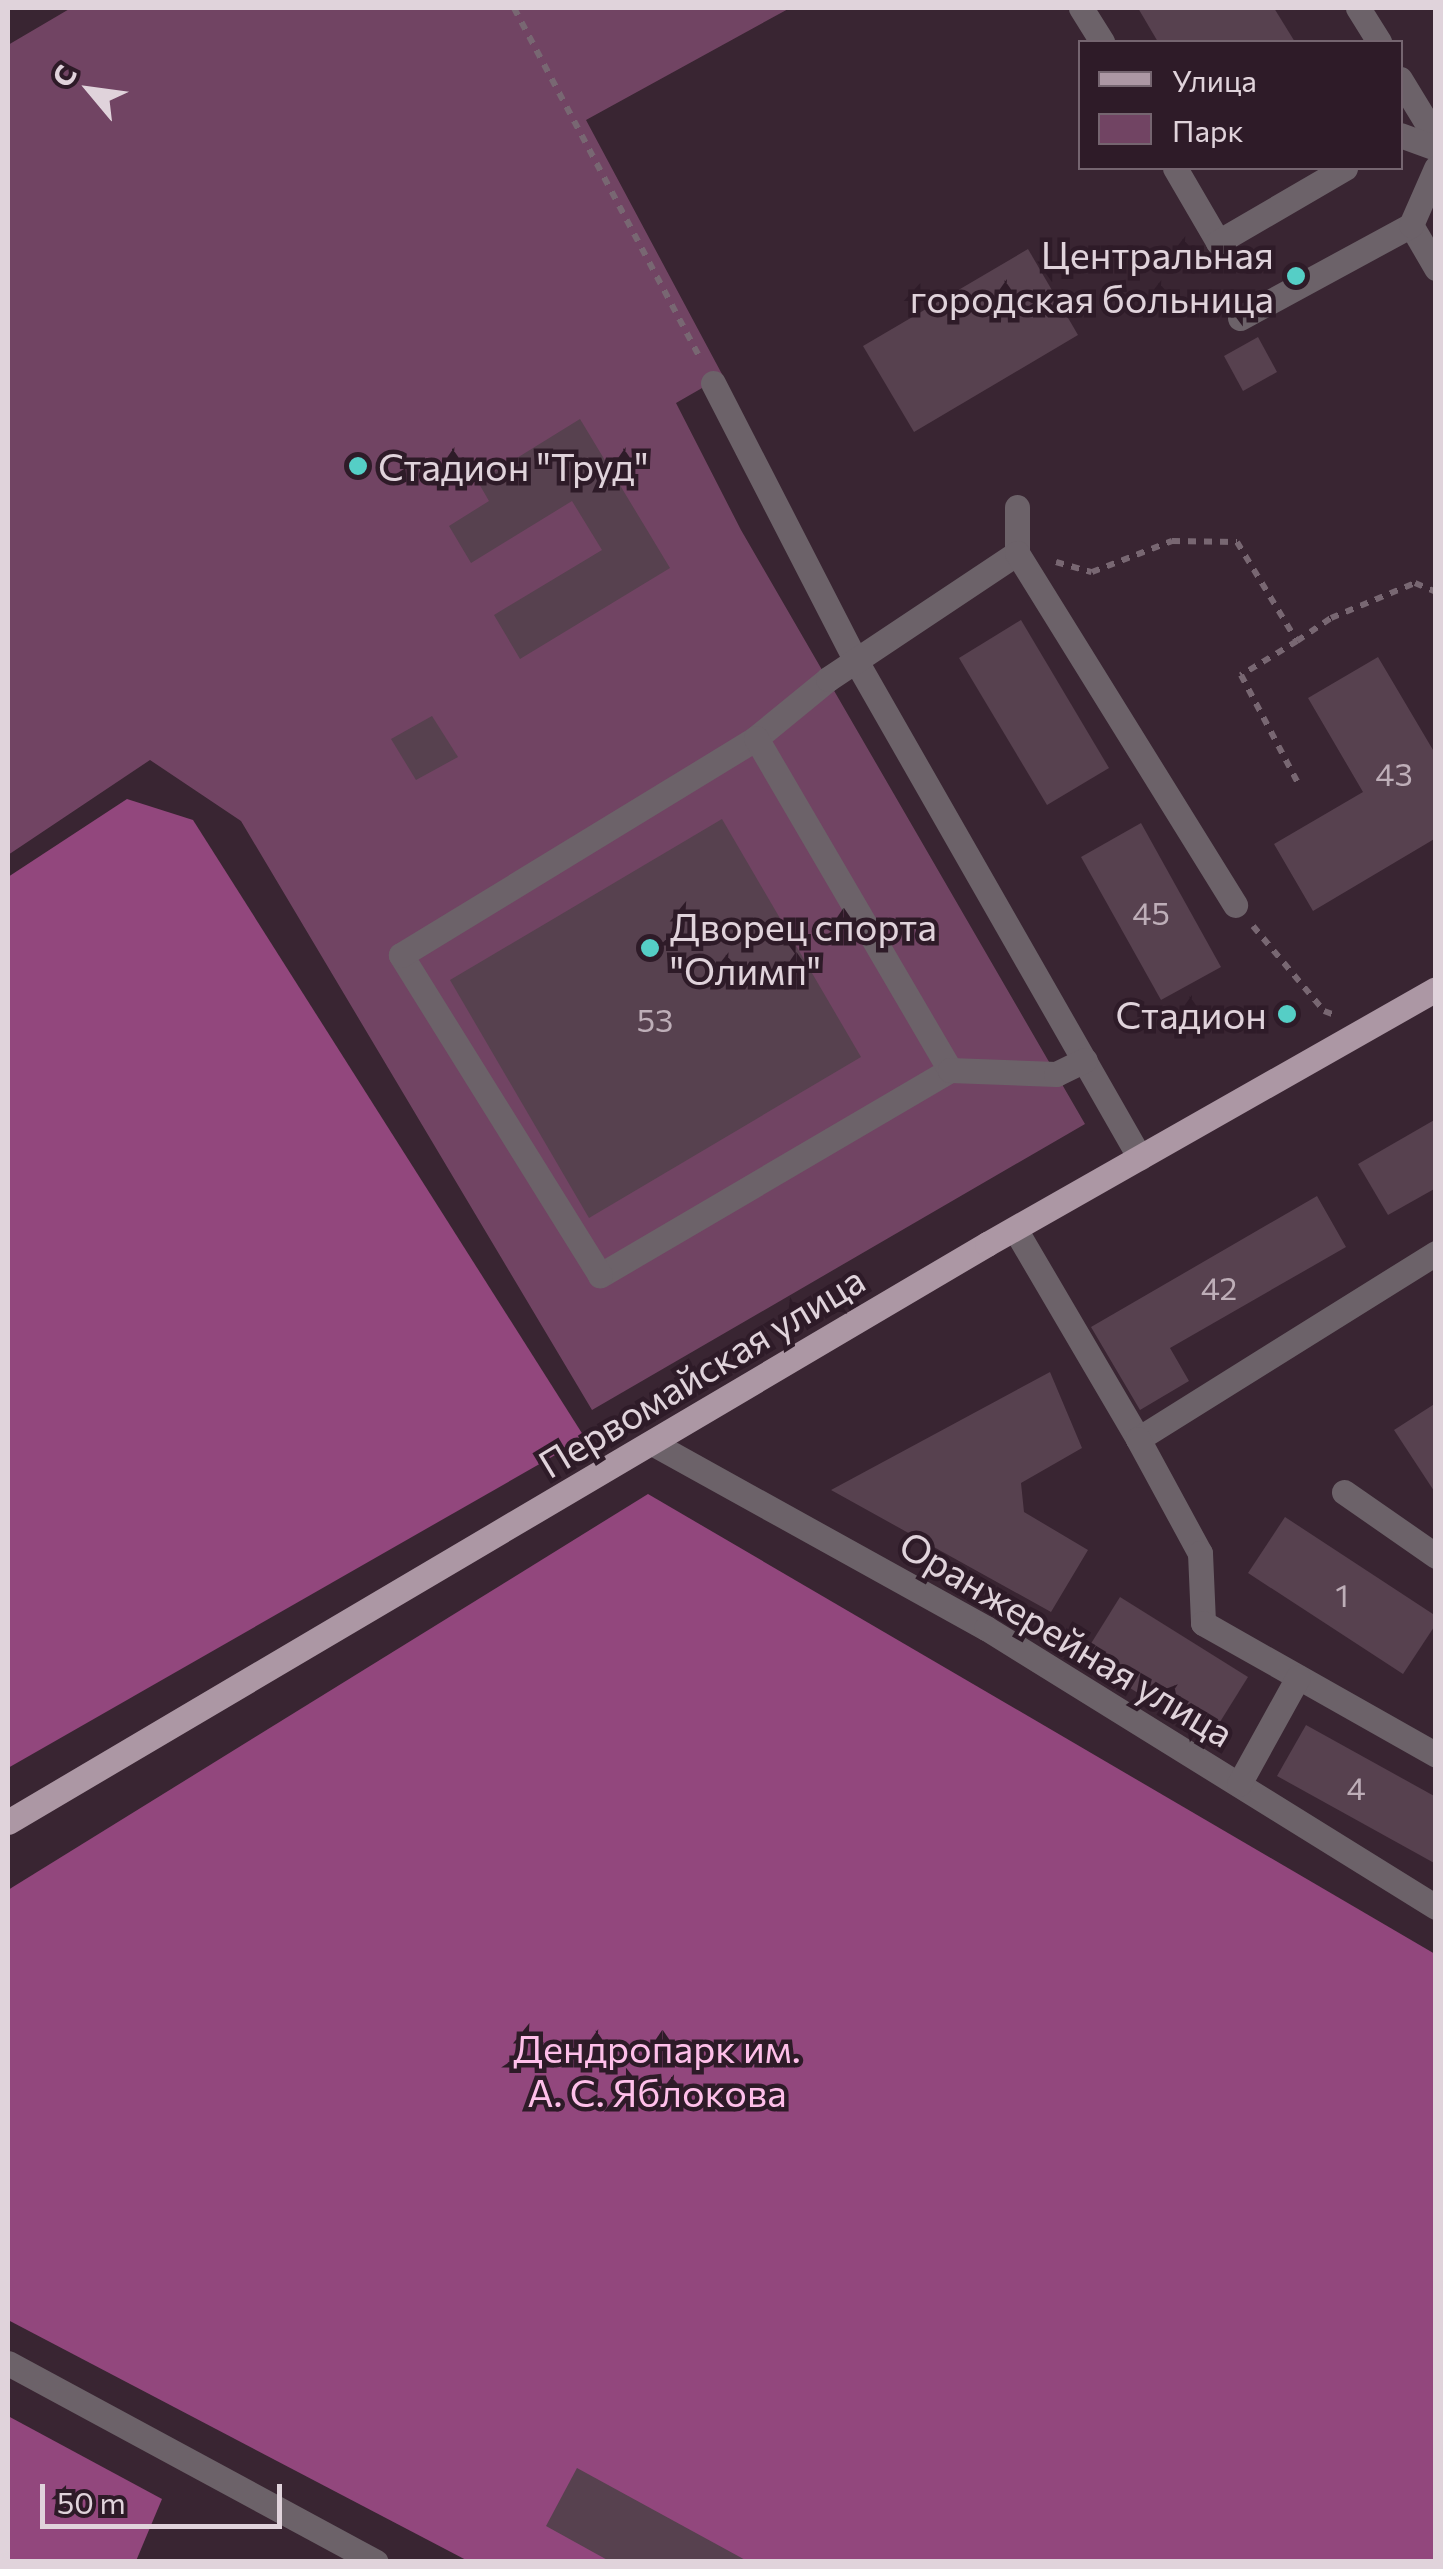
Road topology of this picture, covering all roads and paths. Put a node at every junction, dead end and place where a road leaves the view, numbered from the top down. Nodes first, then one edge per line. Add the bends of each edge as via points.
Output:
1 (514, 8) edge
2 (1082, 8) edge
3 (1358, 8) edge
4 (1101, 40) edge
5 (1378, 40) edge
6 (1403, 84) edge
7 (1403, 136) edge
8 (1436, 138) edge
9 (1436, 148) edge
10 (1436, 168) edge
11 (1176, 170) edge
12 (1343, 170) edge
13 (1411, 225) junction
14 (1436, 268) edge
15 (1240, 318) dead end
16 (713, 383) joint
17 (1017, 508) dead end
18 (1017, 552) junction
19 (1436, 592) edge
20 (1297, 641) junction
21 (856, 661) junction
22 (756, 738) junction
23 (1298, 784) dead end
24 (1235, 906) joint
25 (1436, 988) edge
26 (1366, 1028) junction
27 (1085, 1060) junction
28 (950, 1070) junction
29 (1140, 1158) junction
30 (1015, 1229) junction
31 (1436, 1253) edge
32 (1138, 1439) junction
33 (654, 1444) junction
34 (1344, 1492) dead end
35 (1436, 1556) edge
36 (1298, 1677) junction
37 (1436, 1755) edge
38 (1239, 1784) junction
39 (8, 1822) edge
40 (1436, 1907) edge
41 (8, 2364) edge
42 (376, 2562) edge

1 - 16 path
2 - 4 street
3 - 5 street
6 - 8 street
7 - 9 street
10 - 13 street
11 - 12 street via 1218,242
13 - 14 street
13 - 15 street
16 - 21 street
17 - 18 street
18 - 20 path via 1092,572 1172,541 1237,542
18 - 21 street
18 - 24 street
19 - 20 path via 1414,583 1331,618
20 - 23 path via 1241,675
21 - 22 street
21 - 27 street
22 - 28 street
22 - 28 street via 401,955 600,1275
24 - 26 path via 1324,1010
25 - 26 main road, Первомайская улица
26 - 29 main road, Первомайская улица
27 - 28 street via 1056,1074
27 - 29 street
29 - 30 main road, Первомайская улица
30 - 32 street
30 - 33 main road, Первомайская улица
31 - 32 street
32 - 36 street via 1200,1552 1203,1623
33 - 38 street, Оранжерейная улица via 986,1628
33 - 39 main road, Первомайская улица
34 - 35 street
36 - 37 street
36 - 38 street
38 - 40 street, Оранжерейная улица
41 - 42 street

